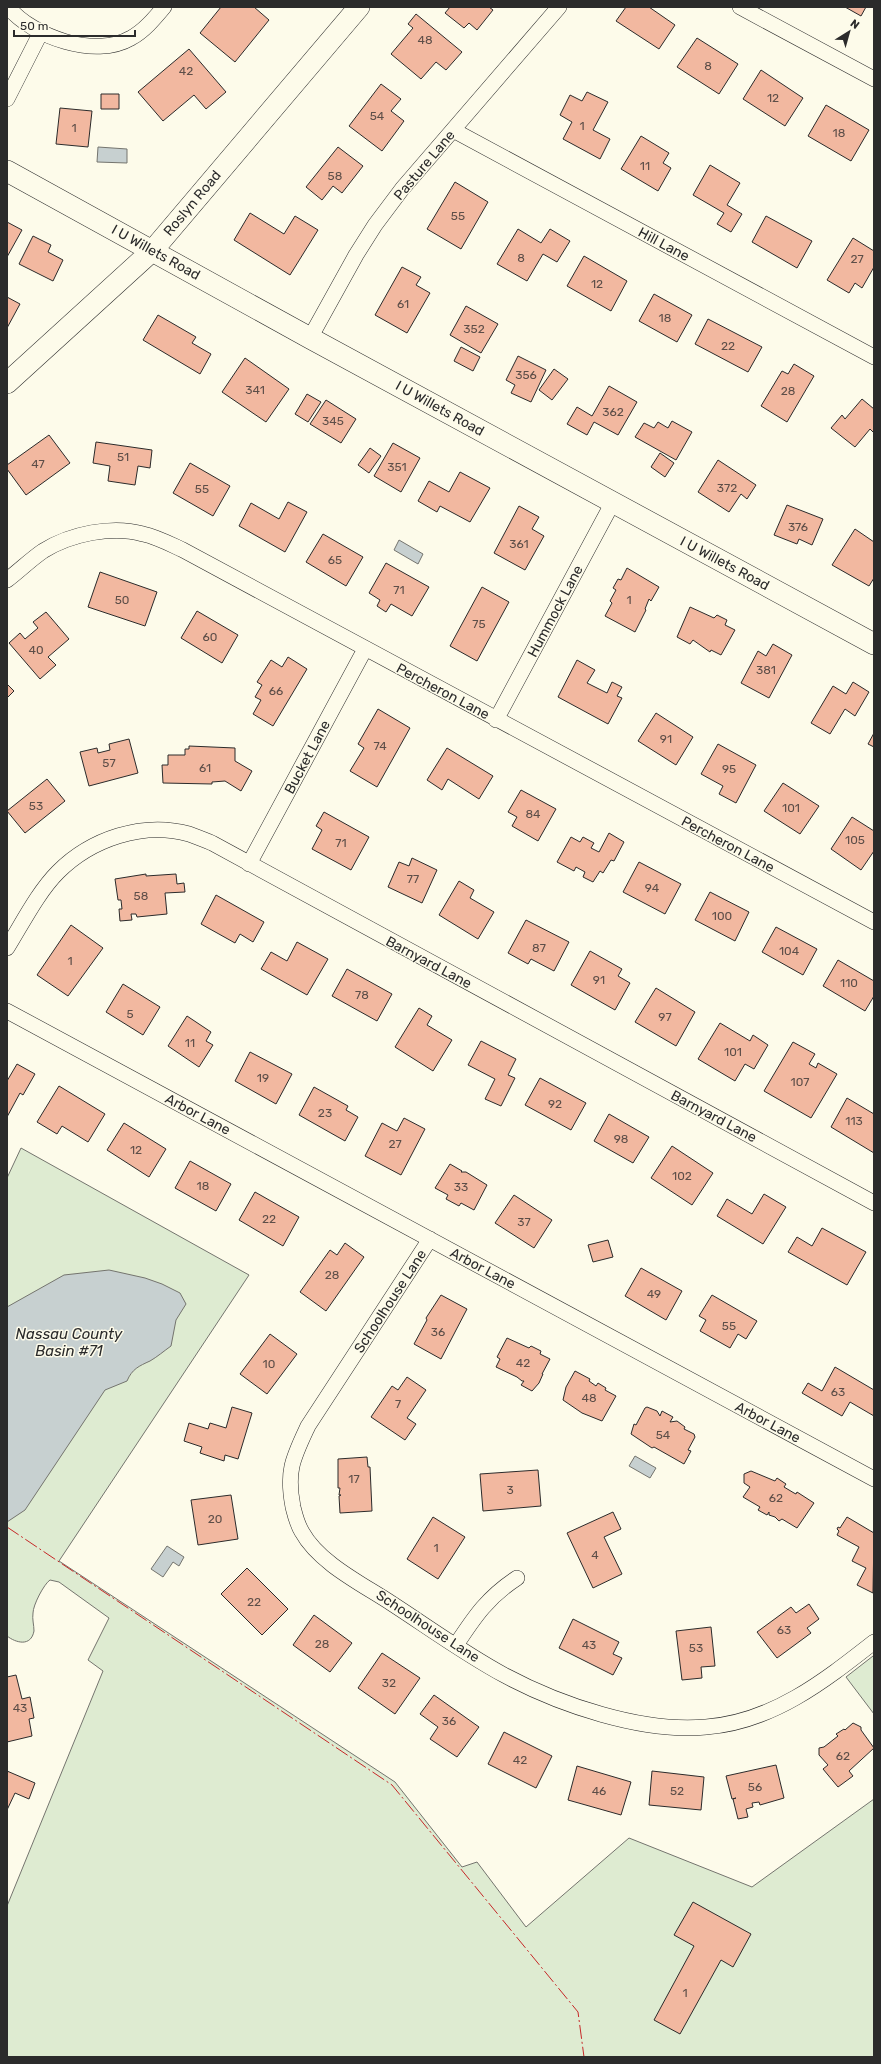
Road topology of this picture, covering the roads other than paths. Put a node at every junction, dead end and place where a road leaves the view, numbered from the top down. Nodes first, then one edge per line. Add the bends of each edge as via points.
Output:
1 (8, 7) edge
2 (164, 7) edge
3 (359, 7) edge
4 (560, 7) edge
5 (740, 7) edge
6 (41, 32) junction
7 (874, 79) edge
8 (7, 99) edge
9 (453, 130) junction
10 (7, 171) edge
11 (153, 250) junction
12 (310, 338) junction
13 (874, 357) edge
14 (7, 383) edge
15 (613, 502) junction
16 (7, 580) edge
17 (874, 644) edge
18 (365, 649) junction
19 (496, 720) junction
20 (249, 864) junction
21 (874, 922) edge
22 (7, 948) edge
23 (7, 1011) edge
24 (874, 1203) edge
25 (430, 1239) junction
26 (874, 1479) edge
27 (517, 1578) dead end
28 (874, 1642) edge
29 (456, 1645) junction

1 - 6 street
2 - 6 street via 144,29 119,43 94,48 78,46
3 - 11 main road, Roslyn Road
4 - 9 street, Pasture Lane
5 - 7 street
6 - 8 street
9 - 12 street, Pasture Lane via 375,225
9 - 13 street, Hill Lane
10 - 11 main road, I U Willets Road
11 - 12 main road, I U Willets Road
11 - 14 main road, Roslyn Road
12 - 15 main road, I U Willets Road
15 - 17 main road, I U Willets Road
15 - 19 street, Hummock Lane
16 - 18 street, Percheron Lane via 43,551 58,543 116,530 143,534 183,550
18 - 19 street, Percheron Lane
18 - 20 street, Bucket Lane
19 - 21 street, Percheron Lane
20 - 22 street, Barnyard Lane via 212,843 189,834 140,830 112,838 78,855 57,873
20 - 24 street, Barnyard Lane
23 - 25 street, Arbor Lane
25 - 26 street, Arbor Lane
25 - 29 street, Schoolhouse Lane via 308,1426 294,1456 289,1475 290,1491 295,1516 302,1532 318,1553
27 - 29 street via 484,1604
28 - 29 street, Schoolhouse Lane via 808,1691 769,1712 729,1724 674,1728 613,1717 559,1700 504,1675

